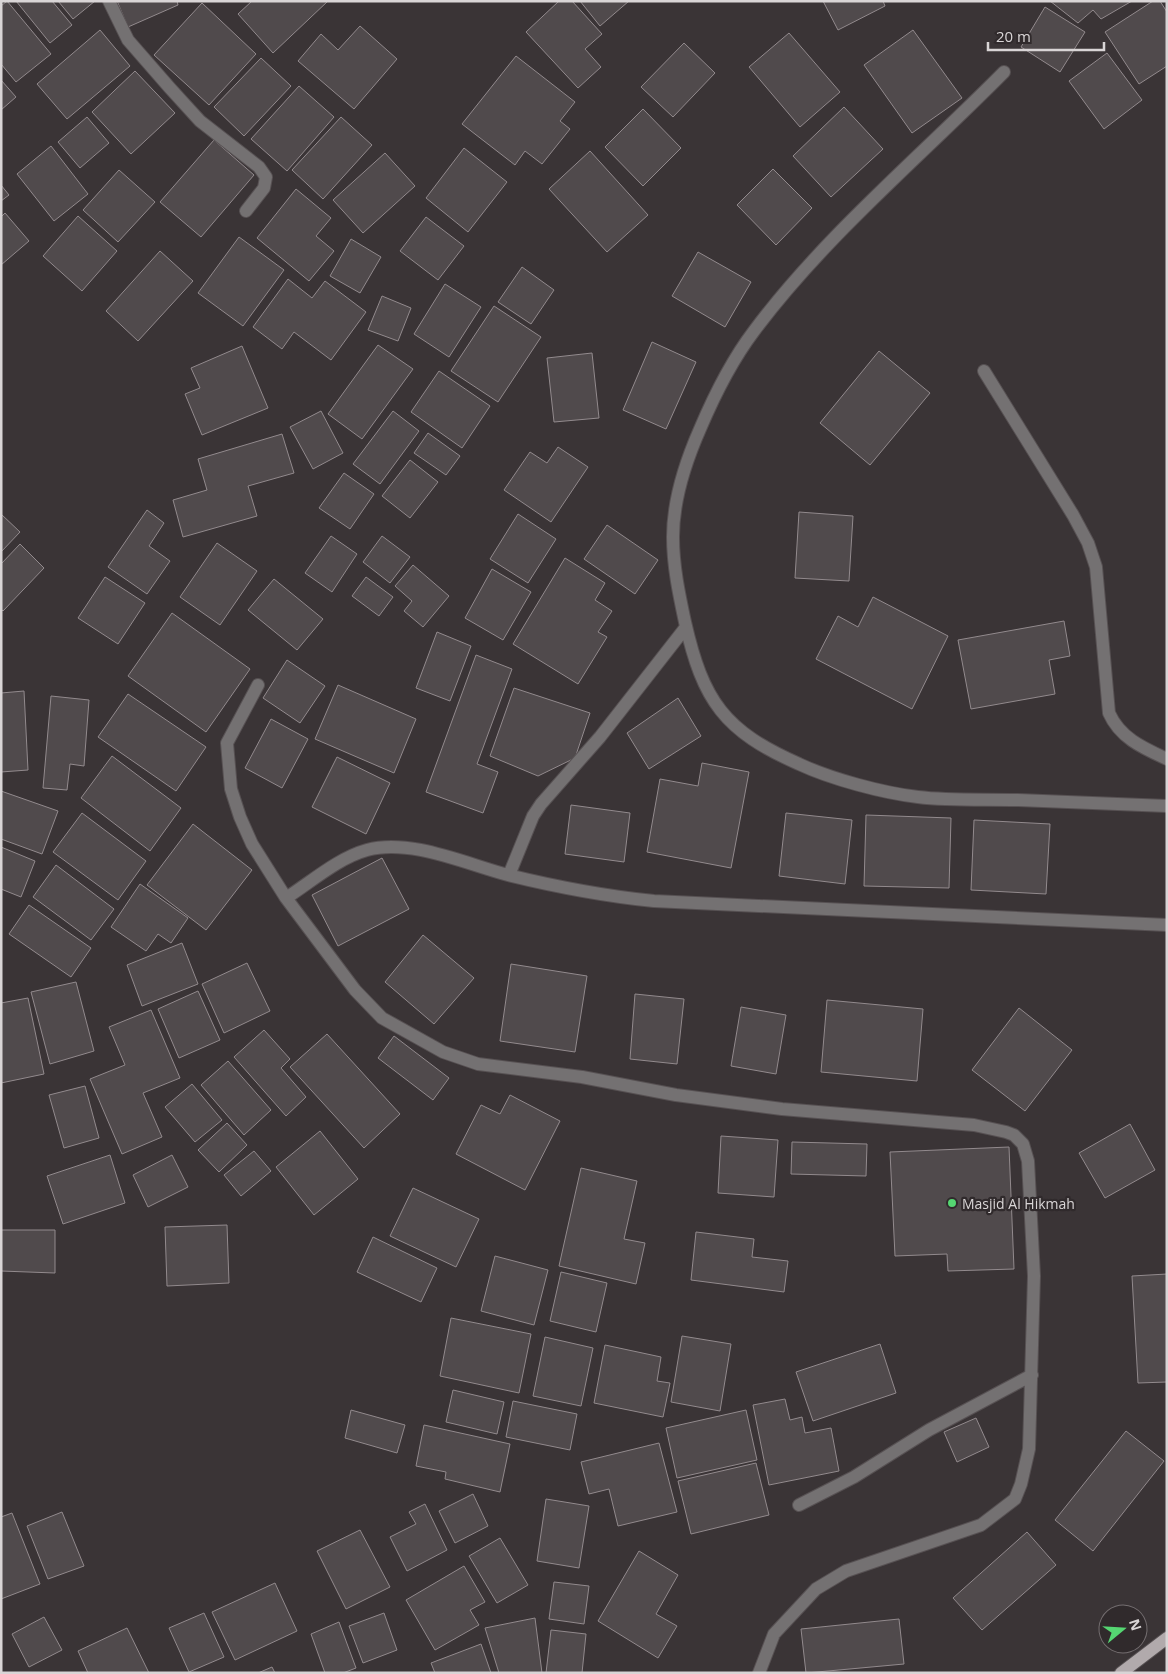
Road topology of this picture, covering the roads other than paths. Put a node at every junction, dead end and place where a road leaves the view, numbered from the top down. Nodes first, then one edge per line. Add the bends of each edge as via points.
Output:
1 (109, 1) edge
2 (1004, 72) dead end
3 (246, 211) dead end
4 (984, 371) dead end
5 (686, 627) junction
6 (258, 685) dead end
7 (1167, 759) edge
8 (1167, 806) edge
9 (509, 875) junction
10 (286, 898) junction
11 (1167, 924) edge
12 (1032, 1376) junction
13 (799, 1505) dead end
14 (1167, 1638) edge
15 (759, 1673) edge
16 (1121, 1673) edge

1 - 3 street via 128,40 169,87 200,121 266,177 264,188
2 - 5 street via 796,279 752,334 712,402 687,458 677,494 673,536 676,582
4 - 7 street via 1088,543 1096,567 1109,713 1114,725 1142,748
5 - 8 street via 696,668 710,698 726,720 752,740 800,765 849,781 917,797
5 - 9 street via 600,737 541,804
6 - 10 street via 227,742 227,762 231,790 240,817 252,844
9 - 10 street via 415,849 381,847 343,860
9 - 11 street via 597,896 654,901
10 - 12 street via 356,990 382,1018 443,1052 478,1064 582,1077 676,1095 782,1109 974,1125 1014,1135 1023,1144 1028,1161 1034,1276
12 - 13 street via 929,1430 854,1477
12 - 15 street via 1029,1448 1015,1499 981,1525 846,1571 816,1589 774,1634
14 - 16 main road

